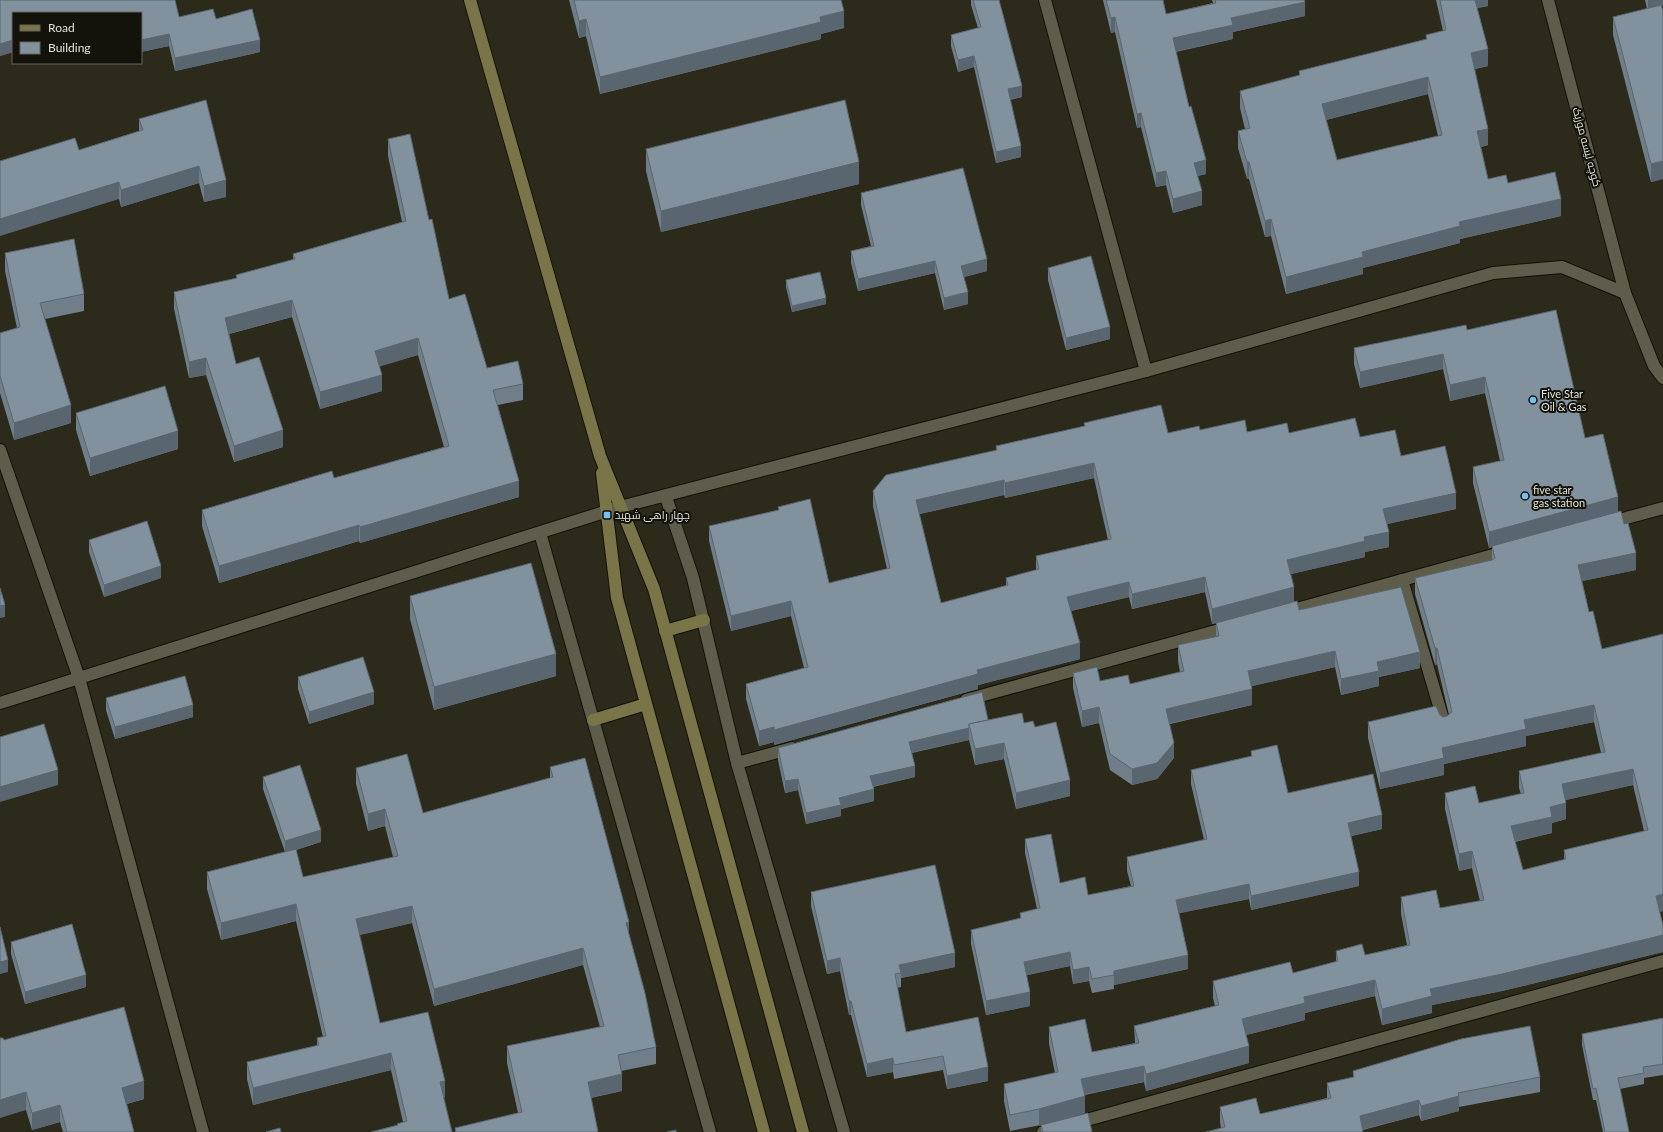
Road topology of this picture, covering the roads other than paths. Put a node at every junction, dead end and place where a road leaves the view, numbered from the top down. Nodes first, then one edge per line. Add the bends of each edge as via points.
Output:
1 (470, 0) edge
2 (1045, 0) edge
3 (1548, 0) edge
4 (1625, 293) junction
5 (1146, 371) junction
6 (1663, 378) edge
7 (0, 450) edge
8 (600, 456) junction
9 (666, 497) junction
10 (620, 507) junction
11 (1663, 508) edge
12 (606, 512) junction
13 (1594, 527) edge
14 (540, 533) junction
15 (1517, 548) edge
16 (1402, 580) junction
17 (1272, 615) edge
18 (704, 620) junction
19 (1242, 624) edge
20 (666, 632) junction
21 (79, 678) junction
22 (0, 703) edge
23 (646, 704) junction
24 (951, 704) edge
25 (593, 720) junction
26 (1445, 726) edge
27 (806, 744) edge
28 (737, 763) junction
29 (1663, 961) edge
30 (204, 1132) edge
31 (710, 1132) edge
32 (764, 1132) edge
33 (803, 1132) edge
34 (844, 1132) edge
35 (1043, 1132) edge

1 - 8 main road
2 - 5 street
3 - 4 street, کوچه لیسه موزیک
4 - 5 street via 1562,267 1493,273
4 - 6 street, کوچه لیسه موزیک via 1654,366
5 - 9 street
7 - 21 street
8 - 10 main road
8 - 12 main road
9 - 10 street
9 - 18 street
10 - 12 street
10 - 20 main road via 654,589
11 - 13 street
12 - 14 street
12 - 23 main road via 617,598
14 - 21 street
14 - 25 street
15 - 16 street
16 - 17 street
16 - 26 street
18 - 20 main road
18 - 28 street
19 - 24 street
20 - 33 main road
21 - 22 street
21 - 30 street
23 - 25 main road
23 - 32 main road
25 - 31 street
27 - 28 street
28 - 34 street
29 - 35 street

